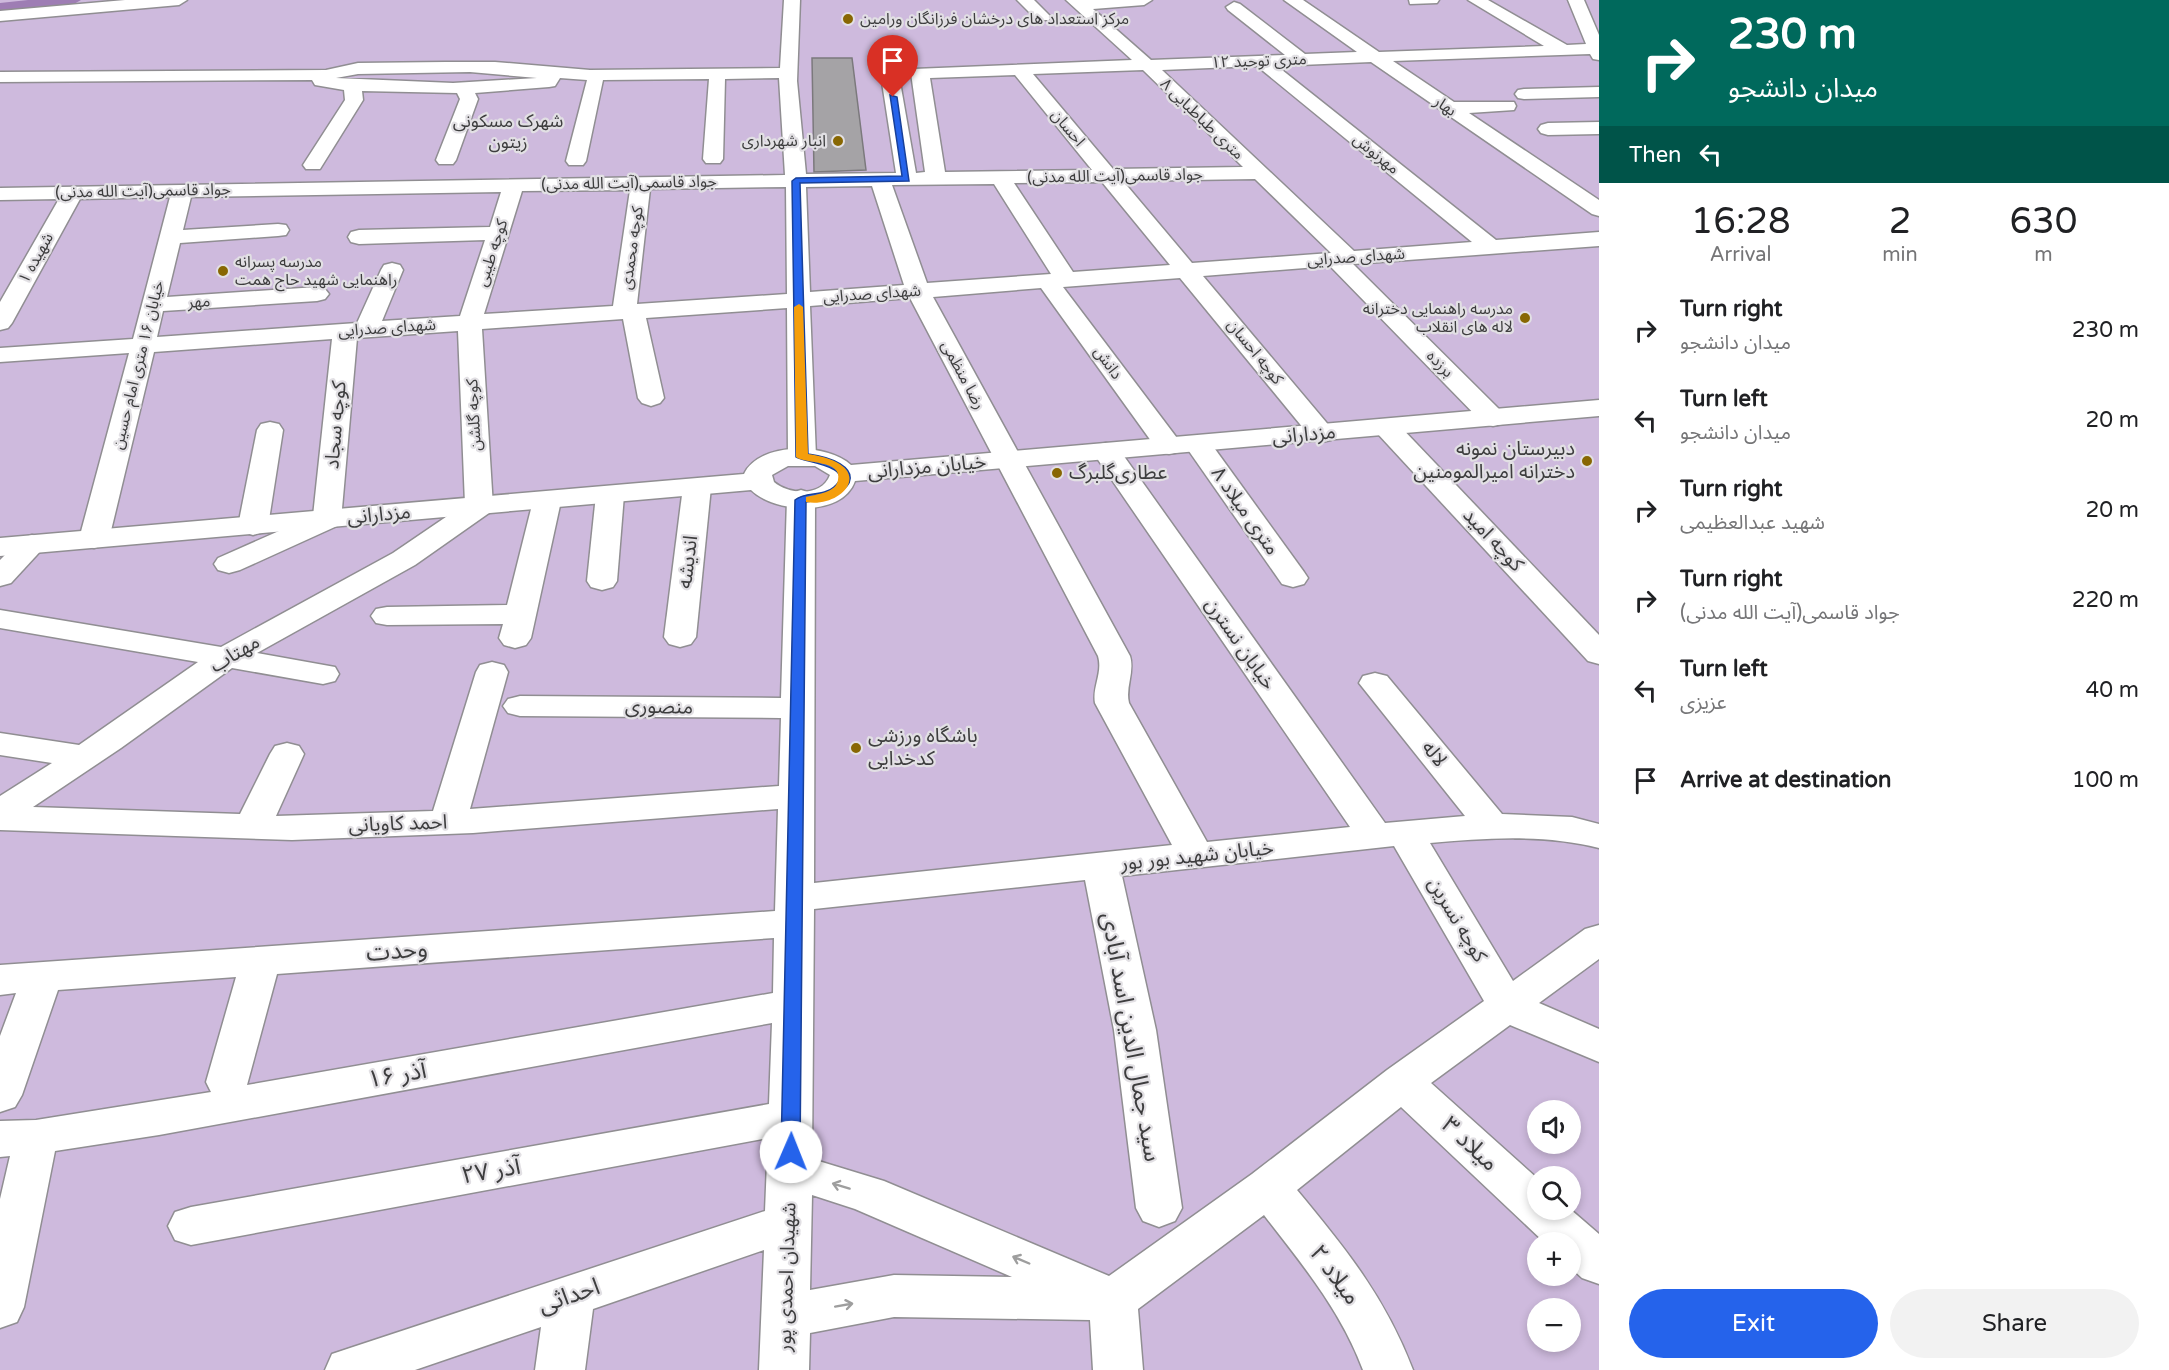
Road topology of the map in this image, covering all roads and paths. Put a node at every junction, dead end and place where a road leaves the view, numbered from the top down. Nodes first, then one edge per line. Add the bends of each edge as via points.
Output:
1 (179, 0) edge
2 (792, 0) edge
3 (1025, 0) edge
4 (1144, 0) edge
5 (1292, 0) edge
6 (1476, 0) edge
7 (1576, 0) edge
8 (1077, 3) edge
9 (1234, 7) dead end
10 (0, 16) edge
11 (1043, 16) dead end
12 (1562, 49) junction
13 (1373, 57) junction
14 (1596, 57) edge
15 (1302, 60) junction
16 (1261, 61) junction
17 (1146, 64) junction
18 (1564, 68) dead end
19 (1019, 69) junction
20 (1518, 69) dead end
21 (1465, 70) dead end
22 (1396, 73) junction
23 (327, 75) junction
24 (890, 76) dead end
25 (0, 77) edge
26 (545, 77) junction
27 (788, 77) junction
28 (595, 81) junction
29 (717, 81) junction
30 (352, 85) junction
31 (463, 87) junction
32 (1599, 92) edge
33 (1524, 94) dead end
34 (1507, 106) dead end
35 (1448, 108) junction
36 (1599, 128) edge
37 (1497, 141) junction
38 (713, 159) dead end
39 (446, 160) dead end
40 (576, 161) dead end
41 (313, 165) dead end
42 (1259, 173) junction
43 (1108, 176) junction
44 (1000, 177) junction
45 (936, 178) junction
46 (880, 179) junction
47 (906, 179) junction
48 (796, 181) junction
49 (641, 183) junction
50 (513, 185) junction
51 (182, 191) junction
52 (73, 192) junction
53 (0, 194) edge
54 (1599, 210) edge
55 (278, 230) dead end
56 (498, 233) junction
57 (359, 237) dead end
58 (1599, 239) edge
59 (168, 245) junction
60 (1491, 247) junction
61 (249, 248) dead end
62 (1342, 258) junction
63 (392, 270) dead end
64 (1188, 270) junction
65 (1057, 280) junction
66 (918, 291) junction
67 (317, 294) dead end
68 (798, 300) junction
69 (152, 305) junction
70 (628, 312) junction
71 (470, 322) junction
72 (0, 324) edge
73 (356, 330) junction
74 (142, 345) junction
75 (0, 355) edge
76 (651, 398) dead end
77 (1599, 408) edge
78 (1493, 418) junction
79 (1386, 427) junction
80 (270, 430) dead end
81 (1322, 434) junction
82 (1197, 444) junction
83 (1169, 446) junction
84 (1106, 451) junction
85 (802, 457) junction
86 (1009, 460) junction
87 (844, 474) junction
88 (758, 482) junction
89 (697, 487) junction
90 (610, 495) junction
91 (801, 500) junction
92 (547, 501) junction
93 (479, 507) junction
94 (327, 520) junction
95 (253, 526) junction
96 (94, 539) junction
97 (32, 544) junction
98 (0, 547) edge
99 (229, 564) dead end
100 (0, 577) edge
101 (1293, 578) dead end
102 (602, 580) dead end
103 (387, 616) dead end
104 (0, 619) edge
105 (680, 637) dead end
106 (1599, 654) edge
107 (225, 658) junction
108 (492, 672) dead end
109 (323, 674) dead end
110 (1375, 683) dead end
111 (520, 706) dead end
112 (797, 708) junction
113 (0, 744) edge
114 (287, 754) dead end
115 (85, 757) junction
116 (796, 796) junction
117 (0, 815) edge
118 (448, 822) junction
119 (1492, 826) junction
120 (252, 827) junction
121 (1390, 834) junction
122 (1599, 836) edge
123 (1196, 856) junction
124 (1101, 866) junction
125 (794, 910) junction
126 (1599, 939) edge
127 (261, 961) junction
128 (42, 977) junction
129 (0, 980) edge
130 (793, 1004) junction
131 (1508, 1007) junction
132 (1599, 1046) edge
133 (4, 1072) edge
134 (227, 1082) dead end
135 (1402, 1082) junction
136 (791, 1117) junction
137 (18, 1138) edge
138 (790, 1170) junction
139 (1268, 1187) junction
140 (1527, 1197) edge
141 (1159, 1208) dead end
142 (1552, 1220) edge
143 (789, 1222) junction
144 (191, 1226) dead end
145 (1599, 1264) edge
146 (570, 1296) junction
147 (1113, 1300) junction
148 (0, 1307) edge
149 (786, 1316) junction
150 (350, 1370) edge
151 (560, 1370) edge
152 (784, 1370) edge
153 (1118, 1370) edge
154 (1388, 1370) edge

1 - 10 street
2 - 27 street
3 - 11 street
4 - 8 street
5 - 13 street, بهار
6 - 12 street
7 - 14 street
8 - 17 street, ۸ متری طباطبایی
9 - 15 street
12 - 13 street, ۱۲ متری توحید
12 - 14 street, ۱۲ متری توحید
13 - 15 street, ۱۲ متری توحید
13 - 22 street, بهار
15 - 16 street, ۱۲ متری توحید
16 - 17 street, ۱۲ متری توحید
16 - 60 street, مهرنوش
17 - 19 street, ۱۲ متری توحید
17 - 42 street, ۸ متری طباطبایی
18 - 20 street
19 - 43 street, احسان
19 - 45 street, ۱۲ متری توحید via 920,74
21 - 22 street
22 - 35 street, بهار
23 - 25 street
23 - 26 street via 383,68
23 - 30 street via 321,81
24 - 47 street
26 - 27 street
26 - 28 street
26 - 31 street via 523,86
27 - 29 street
27 - 48 street
28 - 29 street
28 - 40 street
29 - 38 street
30 - 31 street
30 - 41 street via 354,100
31 - 39 street via 469,99
32 - 33 street
34 - 35 street
35 - 37 street, بهار
36 - 37 street
37 - 54 street, بهار
42 - 43 street, جواد قاسمی(آیت الله مدنی)
42 - 62 street, ۸ متری طباطبایی
43 - 44 street, جواد قاسمی(آیت الله مدنی)
43 - 64 street, احسان
44 - 45 street, جواد قاسمی(آیت الله مدنی)
44 - 65 street, دانش
45 - 47 street, جواد قاسمی(آیت الله مدنی)
46 - 47 street, جواد قاسمی(آیت الله مدنی)
46 - 48 street, جواد قاسمی(آیت الله مدنی)
46 - 66 street, رضا منظمی
48 - 49 street, جواد قاسمی(آیت الله مدنی)
48 - 68 street
49 - 50 street, جواد قاسمی(آیت الله مدنی)
49 - 70 street, کوچه محمدی
50 - 51 street, جواد قاسمی(آیت الله مدنی)
50 - 56 street, کوچه طیبی
51 - 52 street, جواد قاسمی(آیت الله مدنی)
51 - 59 street, خیابان ۱۶ متری امام حسین
52 - 53 street, جواد قاسمی(آیت الله مدنی)
52 - 72 street, شهیده ۱
55 - 59 street
56 - 57 street
56 - 71 street, کوچه طیبی
58 - 60 street, شهدای صدرایی
59 - 61 street
59 - 69 street, خیابان ۱۶ متری امام حسین
60 - 62 street, شهدای صدرایی
62 - 64 street, شهدای صدرایی
62 - 78 street, برزده
63 - 73 street, کوچه سجاد
64 - 65 street, شهدای صدرایی
64 - 81 street, کوچه احسان
65 - 66 street, شهدای صدرایی
65 - 83 street, دانش
66 - 68 street, شهدای صدرایی
66 - 86 street, رضا منظمی
67 - 69 street, مهر
68 - 70 street, شهدای صدرایی
68 - 85 street
69 - 74 street, خیابان ۱۶ متری امام حسین
70 - 71 street, شهدای صدرایی
70 - 76 street, کوچه محمدی
71 - 73 street, شهدای صدرایی
71 - 93 street, کوچه گلشن
73 - 74 street, شهدای صدرایی
73 - 94 street, کوچه سجاد
74 - 75 street, شهدای صدرایی
74 - 96 street, خیابان ۱۶ متری امام حسین
77 - 78 street, مزدارانی
78 - 79 street, مزدارانی
79 - 81 street, مزدارانی
79 - 106 street, کوچه امید
80 - 95 street
81 - 82 street, مزدارانی
82 - 83 street, مزدارانی
82 - 101 street, ۸ متری میلاد
83 - 84 street, مزدارانی
84 - 86 street, مزدارانی
84 - 121 street, خیابان نسترن
85 - 87 street via 826,460
85 - 88 street via 778,459 766,465 758,473
86 - 87 street, خیابان مزدارانی
86 - 123 street, رضا منظمی via 1118,664 1110,690 1112,703
87 - 91 street via 838,490
88 - 89 street, مزدارانی
88 - 91 street via 776,496
89 - 90 street, مزدارانی
89 - 105 street, اندیشه
90 - 92 street, مزدارانی
90 - 102 street
91 - 112 street, شهیدان احمدی پور
92 - 93 street, مزدارانی
92 - 103 street via 518,626
93 - 94 street, مزدارانی
93 - 107 street, مهتاب via 404,559
94 - 95 street, مزدارانی
94 - 99 street
95 - 96 street, مزدارانی
96 - 97 street, مزدارانی
97 - 98 street, مزدارانی
97 - 100 street
104 - 107 street
107 - 109 street
107 - 115 street, مهتاب
108 - 118 street
110 - 119 street, لاله
111 - 112 street, منصوری
112 - 116 street, شهیدان احمدی پور
113 - 115 street
114 - 120 street
115 - 117 street, مهتاب
116 - 118 street, احمد کاویانی
116 - 125 street, شهیدان احمدی پور
117 - 120 street, احمد کاویانی
118 - 120 street, احمد کاویانی
119 - 121 street, خیابان شهید بور بور
119 - 122 street, خیابان شهید بور بور via 1572,829
121 - 123 street, خیابان شهید بور بور
121 - 131 street, کوچه نسرین
123 - 124 street, خیابان شهید بور بور
124 - 125 street, خیابان شهید بور بور
124 - 141 street, سید جمال الدین اسد آبادی via 1135,1030
125 - 127 street, وحدت
125 - 130 street, شهیدان احمدی پور
126 - 131 street
127 - 128 street, وحدت
127 - 134 street
128 - 129 street, وحدت
128 - 133 street
130 - 136 street, شهیدان احمدی پور
130 - 137 street, ۱۶ آذر via 159,1118
131 - 132 street
131 - 135 street
135 - 139 street
135 - 140 street, میلاد ۳
136 - 138 street, شهیدان احمدی پور
136 - 144 street, ۲۷ آذر
137 - 148 street
138 - 143 street, شهیدان احمدی پور
147 -> 138 street via 868,1194
139 - 147 street
139 - 154 street, میلاد ۲ via 1357,1302 1374,1332
142 - 145 street, میلاد ۳
143 - 146 street, احداثی
143 - 149 street, شهیدان احمدی پور
146 - 150 street, احداثی
146 - 151 street
149 -> 147 street via 894,1296
147 - 153 street
149 - 152 street, شهیدان احمدی پور

